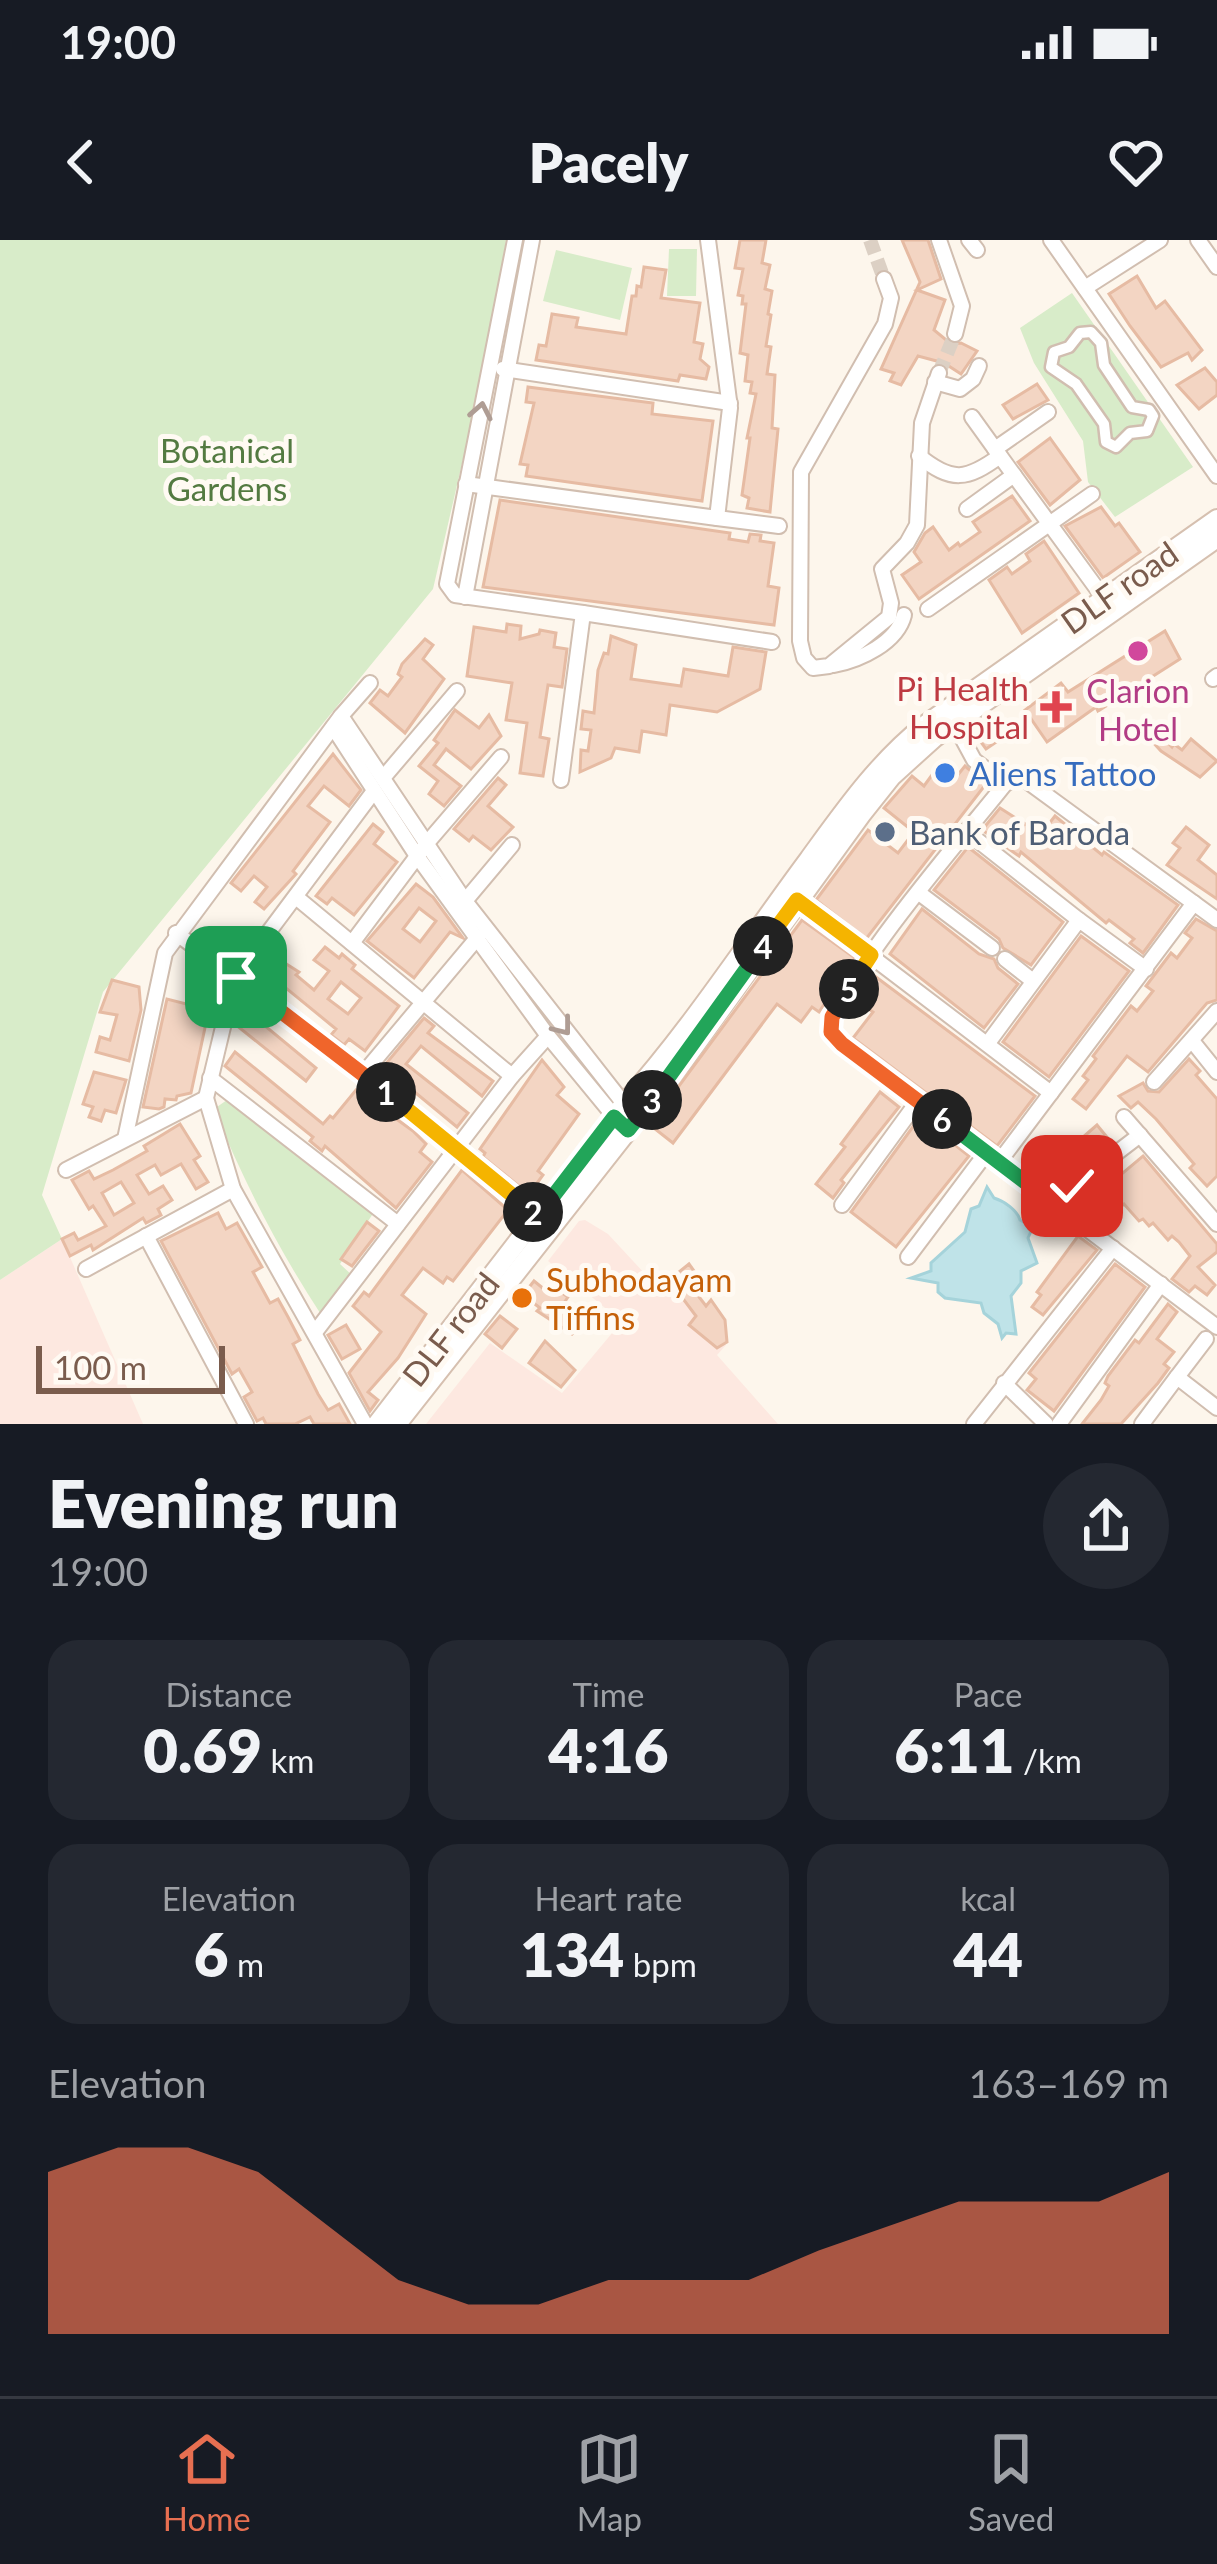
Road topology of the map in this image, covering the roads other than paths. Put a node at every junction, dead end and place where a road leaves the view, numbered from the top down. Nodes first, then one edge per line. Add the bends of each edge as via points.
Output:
1 (515, 240) edge
2 (532, 240) edge
3 (708, 240) edge
4 (939, 240) edge
5 (1051, 240) edge
6 (1160, 240) edge
7 (1198, 240) edge
8 (1217, 267) edge
9 (884, 278) tunnel mouth
10 (1085, 288) junction
11 (955, 334) tunnel mouth
12 (1133, 356) junction
13 (489, 367) junction
14 (979, 367) dead end
15 (509, 370) junction
16 (1107, 370) junction
17 (730, 403) junction
18 (1048, 412) dead end
19 (972, 417) dead end
20 (998, 452) junction
21 (919, 456) junction
22 (1014, 475) junction
23 (1217, 476) edge
24 (466, 484) junction
25 (486, 487) junction
26 (1093, 494) dead end
27 (967, 509) dead end
28 (717, 518) junction
29 (1217, 519) edge
30 (1050, 523) junction
31 (779, 526) dead end
32 (1217, 538) edge
33 (465, 597) junction
34 (1103, 597) junction
35 (928, 609) dead end
36 (583, 613) junction
37 (904, 614) dead end
38 (772, 642) dead end
39 (829, 666) junction
40 (370, 683) dead end
41 (457, 691) dead end
42 (337, 722) junction
43 (954, 723) junction
44 (501, 757) dead end
45 (561, 779) dead end
46 (1005, 784) junction
47 (379, 785) junction
48 (967, 832) junction
49 (512, 845) dead end
50 (422, 850) junction
51 (920, 893) junction
52 (296, 897) junction
53 (797, 900) junction
54 (465, 901) junction
55 (1194, 903) junction
56 (1079, 920) junction
57 (1217, 920) edge
58 (176, 933) junction
59 (478, 938) junction
60 (352, 943) junction
61 (992, 948) dead end
62 (871, 955) junction
63 (1005, 959) dead end
64 (1146, 969) junction
65 (236, 977) junction
66 (1033, 981) junction
67 (422, 1001) junction
68 (1217, 1011) edge
69 (548, 1036) junction
70 (1193, 1042) junction
71 (988, 1043) junction
72 (1217, 1071) edge
73 (363, 1074) junction
74 (512, 1076) junction
75 (210, 1078) junction
76 (1154, 1082) dead end
77 (1051, 1093) junction
78 (206, 1098) junction
79 (918, 1100) junction
80 (1124, 1117) dead end
81 (626, 1118) junction
82 (1140, 1135) junction
83 (125, 1139) junction
84 (457, 1149) junction
85 (993, 1157) junction
86 (66, 1170) dead end
87 (233, 1189) junction
88 (1211, 1202) edge
89 (842, 1204) dead end
90 (1058, 1207) junction
91 (538, 1216) junction
92 (1217, 1224) edge
93 (398, 1225) junction
94 (146, 1236) junction
95 (1112, 1248) junction
96 (908, 1257) dead end
97 (86, 1269) dead end
98 (1162, 1284) junction
99 (316, 1331) junction
100 (1211, 1333) edge
101 (1177, 1378) junction
102 (1004, 1383) junction
103 (1217, 1408) edge
104 (246, 1424) edge
105 (365, 1424) edge
106 (377, 1424) edge
107 (397, 1424) edge
108 (974, 1424) edge
109 (1046, 1424) edge
110 (1059, 1424) edge
111 (1142, 1424) edge

1 - 13 street
2 - 15 street
3 - 17 street
4 - 11 street via 962,306
5 - 10 street
6 - 10 street
7 - 8 street
9 - 39 street via 891,298 885,324 799,481 801,650 812,668
10 - 12 street
12 - 16 street
12 - 23 street
13 - 15 street
24 -> 13 street
14 - 21 street via 960,389 937,378
15 - 17 street
15 - 25 street
16 - 16 street via 1132,407 1153,416 1147,431 1128,434 1116,447 1076,384 1052,370 1051,358 1091,332
17 - 28 street
18 - 20 street
19 - 20 street
20 - 21 street via 978,471 955,476
20 - 22 street
21 - 39 street via 917,525 882,568 889,617
22 - 27 street
22 - 30 street
24 - 25 street
24 - 33 street via 447,584
25 - 28 street
25 - 33 street
26 - 30 street
28 - 31 street
29 - 34 main road, DLF road
30 - 34 street
30 - 35 street
32 - 43 main road
33 - 36 street
34 - 81 main road, DLF road via 881,766
36 - 38 street
36 - 45 street
37 - 39 street via 897,631 869,652
40 - 42 street
41 - 47 street
42 - 47 street
42 - 58 street
43 - 46 street via 974,760
43 - 53 main road via 892,776
44 - 50 street
46 - 48 street
46 - 55 street via 1020,776
47 - 50 street
47 - 52 street
48 - 51 street
48 - 56 street
49 - 54 street
50 - 54 street
50 - 59 street
50 - 60 street
51 - 61 street
51 - 62 street
52 - 60 street
52 - 65 street
53 - 62 street
53 - 81 main road
54 -> 81 street
55 - 57 street
55 - 64 street
56 - 64 street
56 - 66 street
58 - 65 street
58 - 83 street via 165,952
59 - 67 street
59 - 69 street
60 - 67 street
62 - 71 street
62 - 79 street via 832,1017 831,1032
63 - 66 street
64 - 77 street
65 - 73 street
65 - 75 street
66 - 71 street
67 - 73 street
67 - 74 street
68 - 70 street
69 - 74 street
69 - 81 street
70 - 72 street
70 - 76 street
71 - 77 street
73 - 84 street
74 - 84 street
75 - 78 street
75 - 93 street
77 - 85 street
78 - 83 street
78 - 87 street
79 - 85 street
79 - 89 street
80 - 82 street
81 - 91 main road, DLF road
81 - 107 main road
82 - 88 street
82 - 90 street via 1072,1186
83 - 86 street
84 - 91 street
84 - 93 street
85 - 90 street
85 - 96 street
87 - 94 street
87 - 99 street
88 - 92 street
90 - 95 street
91 - 106 main road, DLF road
93 - 99 street
94 - 97 street
94 - 104 street
95 - 98 street
95 - 102 street
98 - 100 street
98 - 110 street
99 - 105 street
100 - 101 street
101 - 103 street
101 - 111 street
102 - 108 street
102 - 109 street

